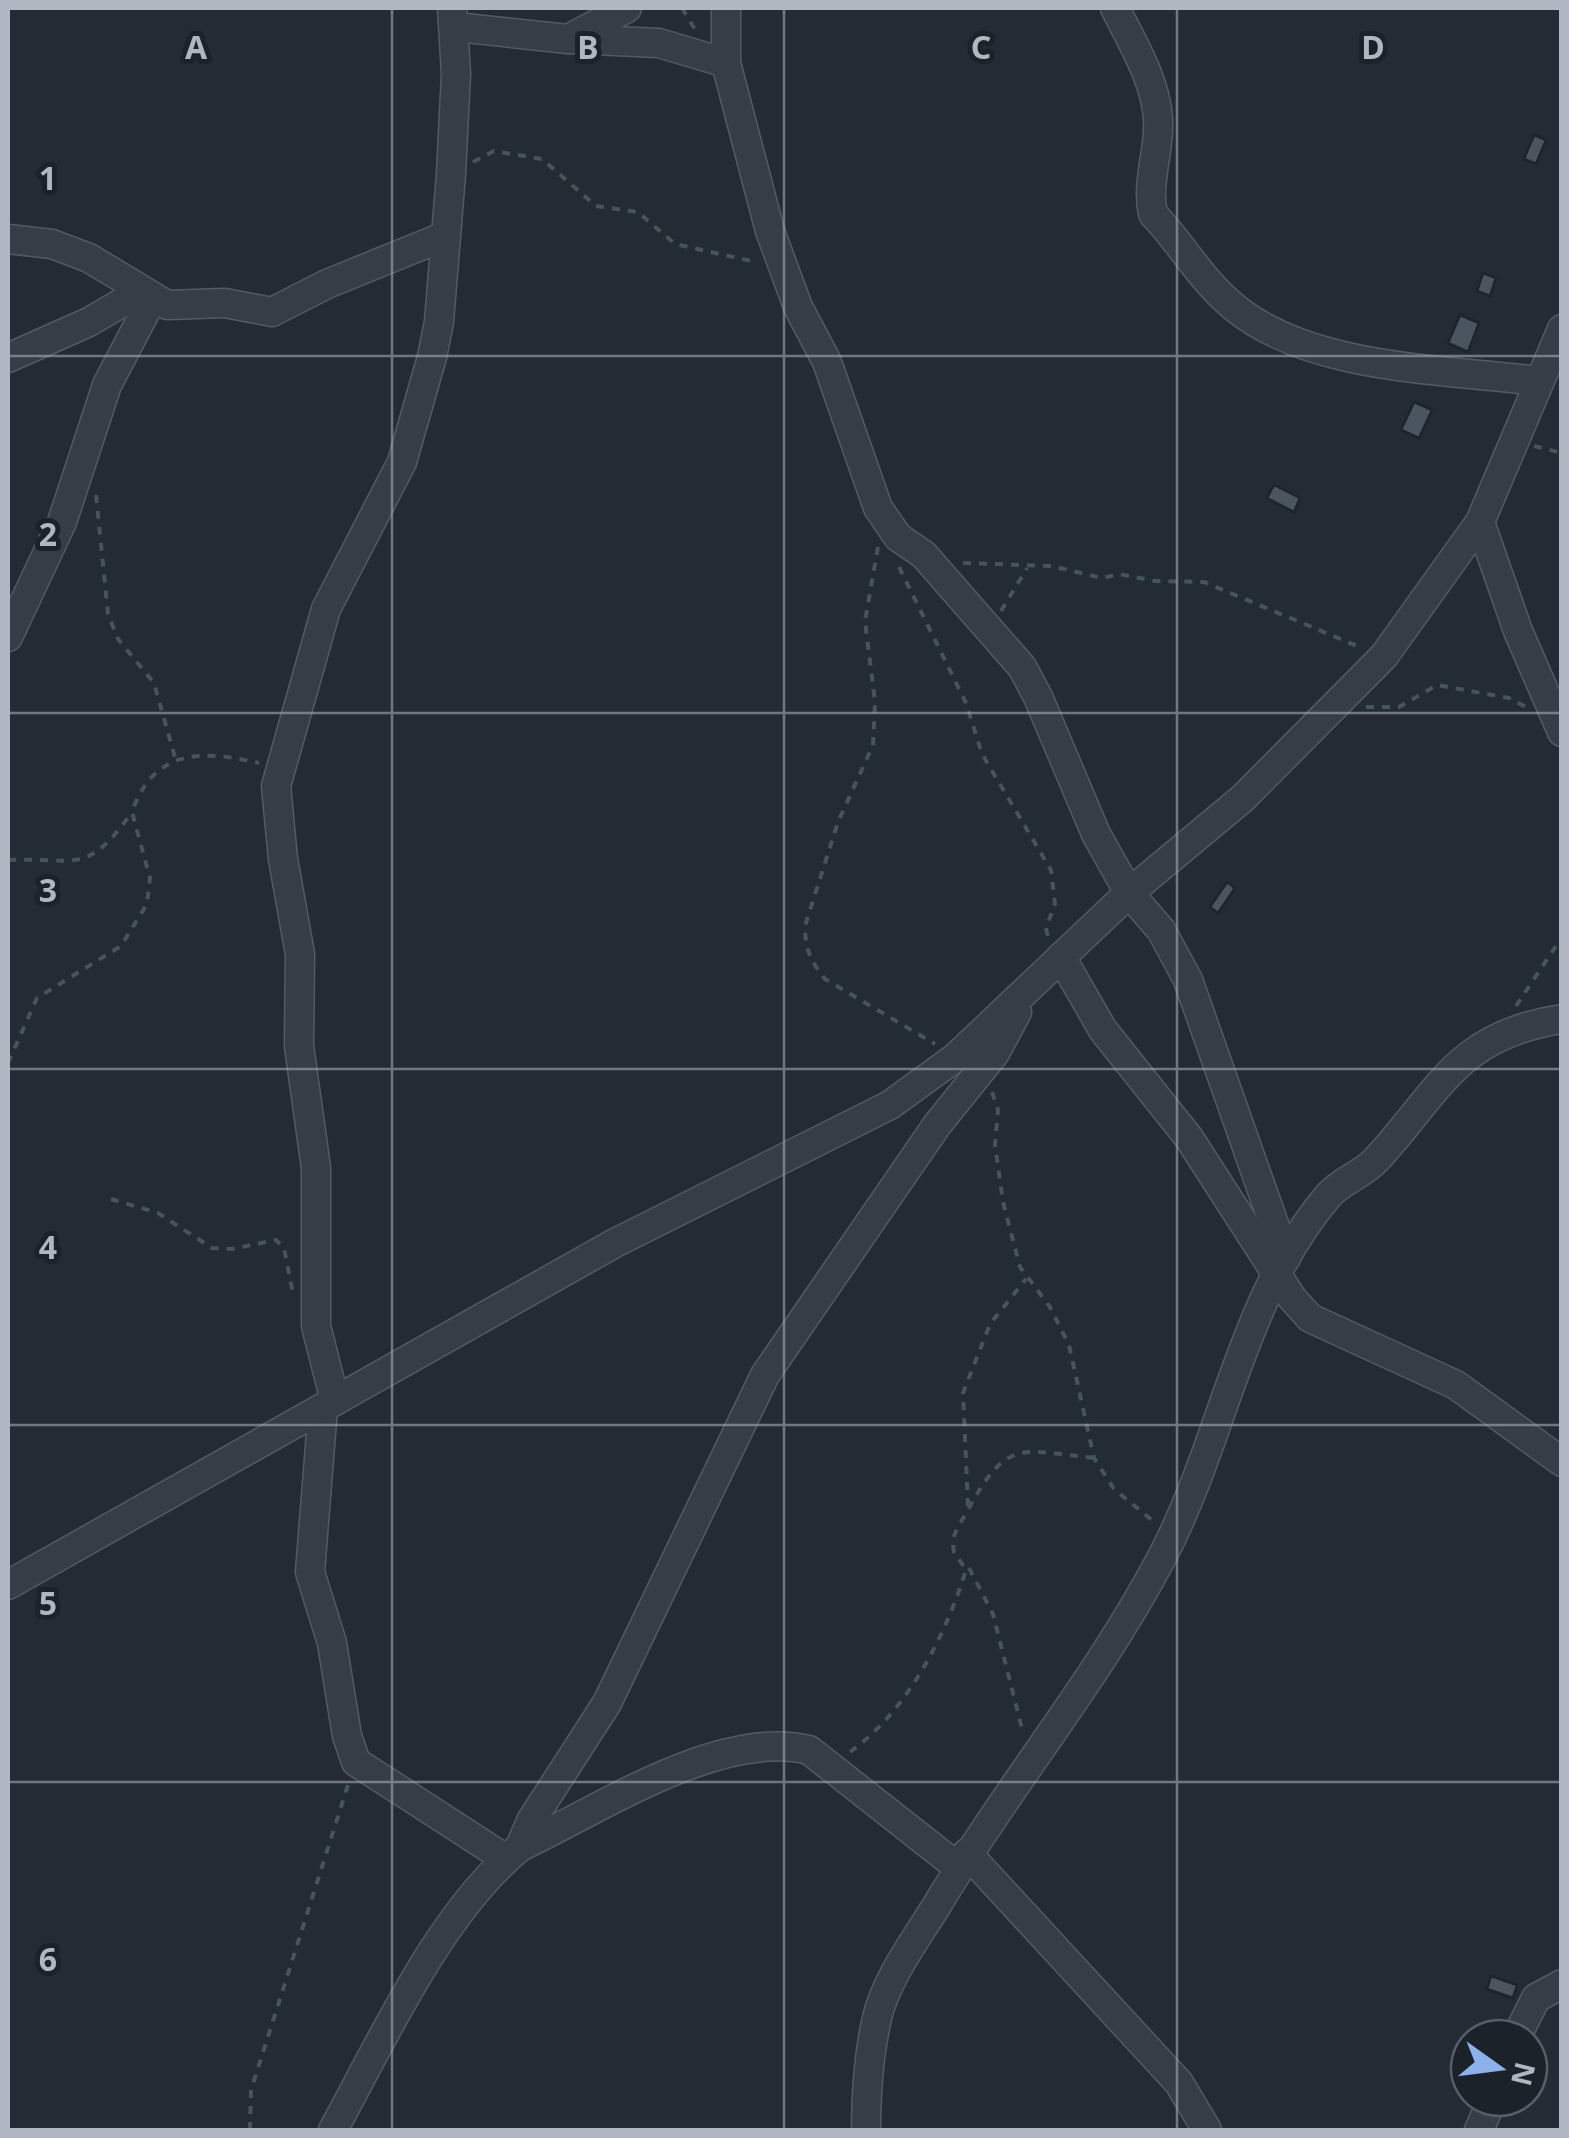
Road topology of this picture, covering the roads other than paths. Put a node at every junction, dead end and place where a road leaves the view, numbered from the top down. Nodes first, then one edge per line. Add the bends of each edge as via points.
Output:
1 (627, 8) edge
2 (726, 8) edge
3 (1116, 8) edge
4 (454, 17) edge
5 (568, 39) junction
6 (726, 63) junction
7 (444, 236) junction
8 (8, 239) edge
9 (146, 296) junction
10 (1562, 329) edge
11 (8, 358) edge
12 (1538, 381) junction
13 (1480, 522) junction
14 (8, 637) edge
15 (1558, 727) edge
16 (1129, 893) junction
17 (1061, 957) junction
18 (1024, 998) junction
19 (1562, 1019) edge
20 (1282, 1264) junction
21 (329, 1404) junction
22 (1562, 1462) edge
23 (8, 1585) edge
24 (513, 1853) junction
25 (963, 1860) junction
26 (1562, 1984) edge
27 (1526, 2018) edge
28 (333, 2130) edge
29 (866, 2130) edge
30 (1206, 2130) edge

1 - 5 street
2 - 6 street
3 - 12 street via 1154,96 1153,214 1195,272 1232,306 1318,351
4 - 5 street
4 - 7 street
5 - 6 street via 659,43
6 - 16 street via 784,272 892,530 924,555 1022,668 1072,786
7 - 9 street via 272,312 225,303 166,304
7 - 21 street via 439,322 419,412 379,513 326,609 278,767 282,859 300,954 298,1046 316,1168 316,1326
8 - 9 street via 52,244 88,258
9 - 11 street
9 - 14 street via 106,386 62,522
10 - 12 street
12 - 13 street
13 - 15 street
13 - 16 street via 1384,656 1342,702 1243,798
16 - 17 street
16 - 20 street via 1161,930 1188,980
17 - 18 street
17 - 20 street via 1102,1030
18 - 21 street via 890,1105 615,1243
18 - 24 street via 980,1074 937,1125 765,1375 607,1702
19 - 20 street via 1533,1023 1454,1066 1372,1164 1331,1192
20 - 22 street via 1292,1298 1310,1318 1456,1386
20 - 25 street via 1261,1301 1195,1491 1171,1538 1096,1667
21 - 23 street
21 - 24 street via 310,1572 356,1762
24 - 25 street via 638,1788 743,1749 792,1746 833,1764
24 - 28 street via 442,1941
25 - 29 street via 878,2016
25 - 30 street via 1179,2084
26 - 27 street via 1536,1998

